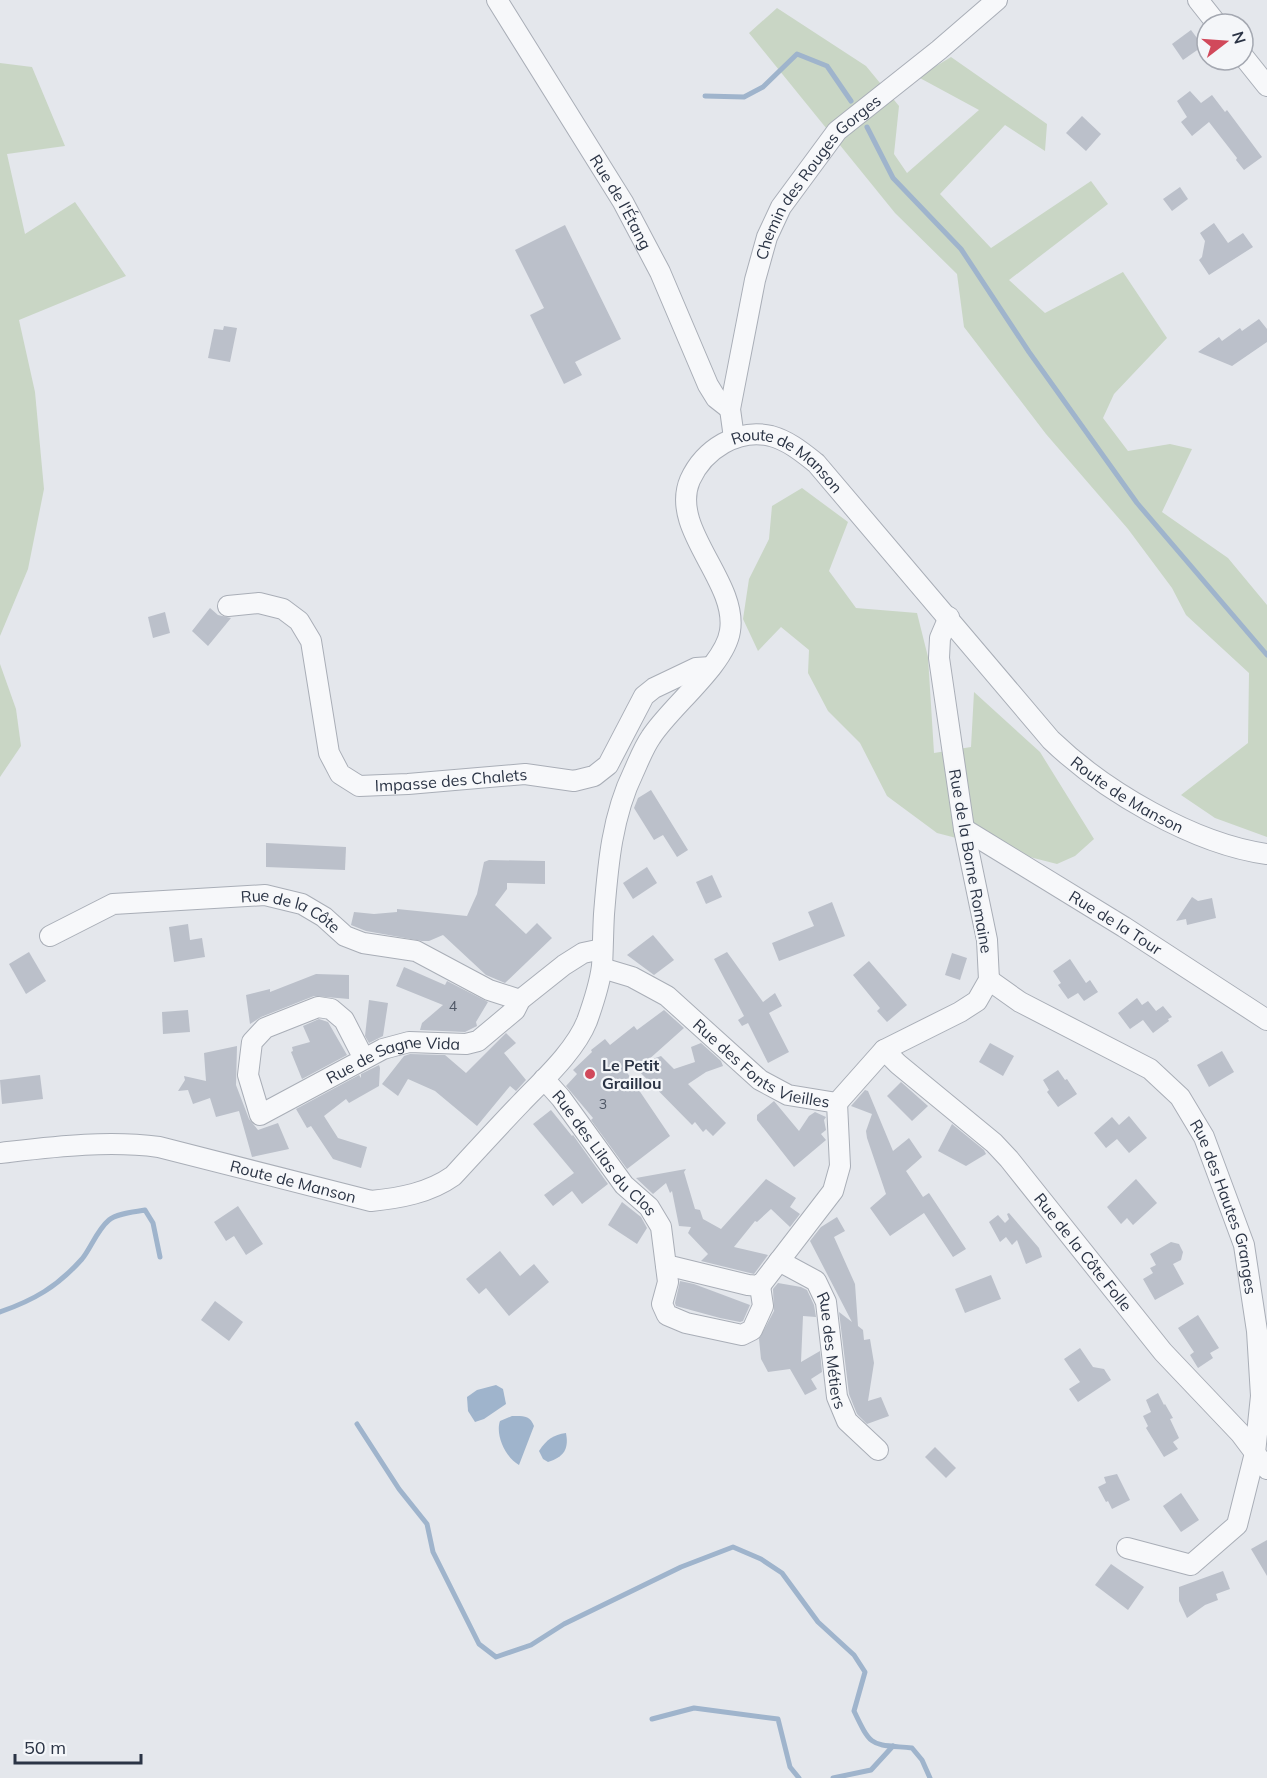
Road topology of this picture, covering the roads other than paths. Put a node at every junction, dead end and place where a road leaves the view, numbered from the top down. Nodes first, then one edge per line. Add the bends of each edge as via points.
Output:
1 (497, 0) edge
2 (997, 0) edge
3 (1198, 0) edge
4 (1208, 12) edge
5 (1255, 71) edge
6 (1267, 86) edge
7 (730, 409) junction
8 (734, 438) junction
9 (228, 606) dead end
10 (949, 617) junction
11 (711, 667) junction
12 (964, 829) junction
13 (1267, 854) edge
14 (50, 936) dead end
15 (602, 959) junction
16 (989, 980) junction
17 (520, 1000) junction
18 (1267, 1020) edge
19 (884, 1050) junction
20 (364, 1059) junction
21 (544, 1079) junction
22 (837, 1103) junction
23 (0, 1153) edge
24 (779, 1261) junction
25 (666, 1265) junction
26 (760, 1286) junction
27 (878, 1449) dead end
28 (1261, 1461) edge
29 (1127, 1548) dead end

1 - 7 street, Rue de l'Étang via 623,202 660,272 708,385
2 - 7 street, Chemin des Rouges Gorges via 837,131 781,207 767,237 755,280
3 - 4 street
5 - 6 street
7 - 8 street, Chemin des Rouges Gorges
8 - 10 street, Route de Manson via 756,434 772,437 793,445 816,463
8 - 11 street, Route de Manson via 705,457 690,481 687,504 695,539 717,577 732,618 729,639
9 - 11 street, Impasse des Chalets via 259,603 283,609 299,621 311,641 329,753 340,774 359,786 525,774 574,781 594,776 608,765 644,696 696,668
10 - 12 street, Rue de la Borne Romaine via 940,638 939,658
10 - 13 street, Route de Manson via 1051,740 1076,763 1165,819 1215,842
11 - 15 street, Route de Manson via 651,736 619,806 611,844
12 - 16 street, Rue de la Borne Romaine via 987,940
12 - 18 street, Rue de la Tour
14 - 17 street, Rue de la Côte via 113,904 265,895 302,904 345,936 363,943 416,951 489,990
15 - 17 street, Rue de Sagne Vida via 583,953
15 - 21 street, Route de Manson via 586,1022 565,1056
15 - 22 street, Rue des Fonts Vieilles via 667,996 760,1080 788,1095
16 - 19 street via 977,1001
16 - 28 street, Rue des Hautes Granges via 1020,1002 1150,1070 1180,1097 1204,1137 1244,1245 1257,1331
17 - 20 street, Rue de Sagne Vida via 515,1010 478,1041 409,1042
19 - 22 street
19 - 28 street, Rue de la Côte Folle via 1009,1159 1164,1352
20 - 20 street, Rue de Sagne Vida via 260,1115 248,1075 252,1041 265,1028 318,1007 331,1009 344,1020
21 - 23 street, Route de Manson via 453,1176 432,1188 385,1200 356,1198 130,1143
21 - 25 street, Rue des Lilas du Clos via 624,1185 649,1207 661,1227
22 - 24 street, Rue des Fonts Vieilles via 840,1166 833,1191
24 - 26 street, Rue des Fonts Vieilles
24 - 27 street, Rue des Métiers via 816,1281 826,1302 837,1397 847,1421
25 - 26 street
25 - 26 street, Rue des Lilas du Clos via 668,1282 662,1304 667,1315 686,1323 742,1335 752,1330 763,1306
28 - 29 street, Rue des Hautes Granges via 1236,1525 1191,1565

